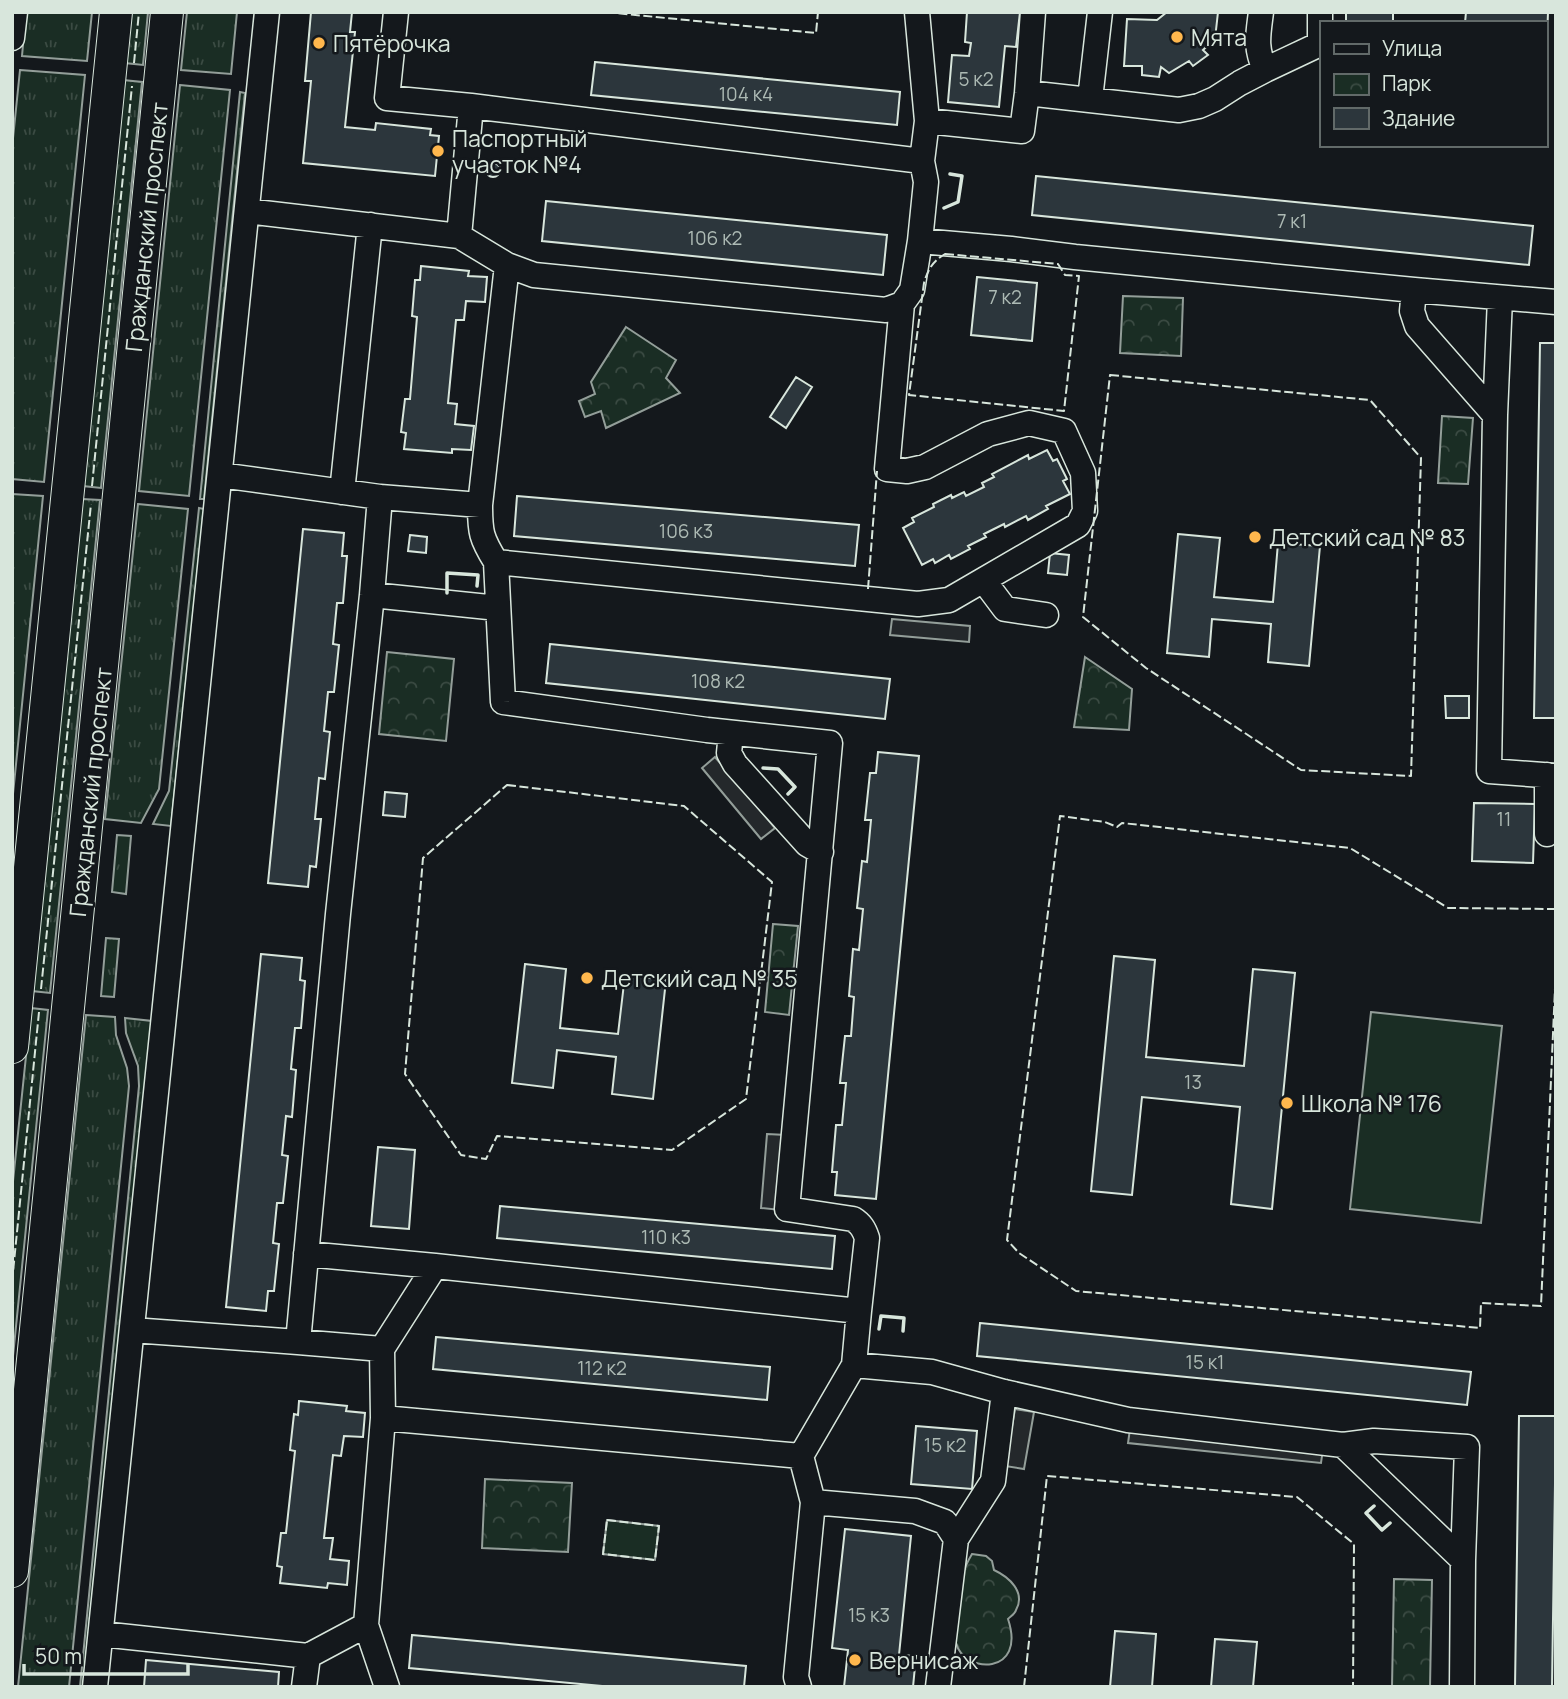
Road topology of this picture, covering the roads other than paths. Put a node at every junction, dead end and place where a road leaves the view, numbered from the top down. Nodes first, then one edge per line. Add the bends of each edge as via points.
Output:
1 (15, 12) edge
2 (116, 12) edge
3 (167, 12) edge
4 (267, 12) edge
5 (396, 12) edge
6 (917, 12) edge
7 (1033, 12) edge
8 (1100, 12) edge
9 (1261, 12) edge
10 (1320, 12) edge
11 (12, 38) edge
12 (1265, 70) junction
13 (1027, 93) junction
14 (1090, 99) junction
15 (471, 106) junction
16 (928, 121) junction
17 (922, 160) junction
18 (247, 211) junction
19 (370, 225) junction
20 (459, 236) junction
21 (920, 241) junction
22 (507, 265) junction
23 (1414, 290) junction
24 (1500, 298) junction
25 (1556, 302) edge
26 (902, 304) junction
27 (1495, 415) junction
28 (220, 475) junction
29 (342, 492) junction
30 (380, 497) junction
31 (480, 505) junction
32 (496, 562) junction
33 (984, 581) junction
34 (372, 595) junction
35 (498, 608) junction
36 (1046, 615) dead end
37 (732, 733) junction
38 (1551, 775) edge
39 (1547, 834) dead end
40 (821, 852) junction
41 (12, 1047) edge
42 (306, 1254) junction
43 (435, 1266) junction
44 (859, 1311) junction
45 (132, 1330) junction
46 (298, 1342) junction
47 (382, 1349) junction
48 (854, 1365) junction
49 (1004, 1392) junction
50 (383, 1418) junction
51 (1343, 1445) junction
52 (801, 1456) junction
53 (813, 1502) junction
54 (956, 1539) junction
55 (1463, 1560) junction
56 (12, 1571) edge
57 (366, 1625) junction
58 (101, 1634) junction
59 (308, 1656) junction
60 (95, 1687) edge
61 (304, 1687) edge
62 (387, 1687) edge
63 (799, 1687) edge
64 (938, 1687) edge
65 (1462, 1687) edge

1 - 11 street
2 - 41 main road
3 - 56 main road, Гражданский проспект
4 - 18 street
5 - 15 street via 387,98
6 - 16 street
7 - 13 street
8 - 14 street
9 - 12 street via 1257,46
10 - 12 street via 1320,44
12 - 14 street via 1215,99 1179,110
13 - 14 street
13 - 16 street via 1022,131
15 - 17 street
15 - 20 street
16 - 17 street
17 - 21 street via 926,182
18 - 19 street
18 - 28 street
19 - 20 street
19 - 29 street
20 - 22 street
21 - 23 street
21 - 26 street via 912,290
22 - 26 street via 534,275 886,310
22 - 31 street
23 - 24 street
23 - 27 street via 1412,311 1417,326
24 - 25 street
24 - 27 street
26 - 33 street via 887,469 925,467 988,434 1029,423 1064,431 1083,473 1085,511 1078,525
27 - 38 street via 1489,771
28 - 29 street
28 - 45 street
29 - 30 street
30 - 31 street
30 - 34 street
31 - 32 street via 480,528
32 - 33 street via 918,604 949,600
32 - 35 street
33 - 36 street via 1005,609
34 - 35 street
34 - 42 street
35 - 37 street via 503,702
37 - 40 street via 729,753 735,764 807,844
37 - 40 street via 830,743
38 - 39 street
40 - 44 street via 787,1209 860,1223 867,1238
42 - 43 street
42 - 46 street
43 - 44 street
43 - 47 street
44 - 48 street
45 - 46 street
45 - 58 street
46 - 47 street
47 - 50 street
48 - 49 street via 932,1372
48 - 52 street
49 - 51 street via 1128,1420
49 - 54 street via 993,1481
50 - 52 street
50 - 57 street
51 - 55 street
51 - 55 street via 1374,1441 1467,1447
52 - 53 street
53 - 54 street via 915,1510 944,1522
53 - 63 street via 796,1677
54 - 64 street
55 - 65 street
57 - 59 street
57 - 62 street
58 - 59 street
58 - 60 street
59 - 61 street

